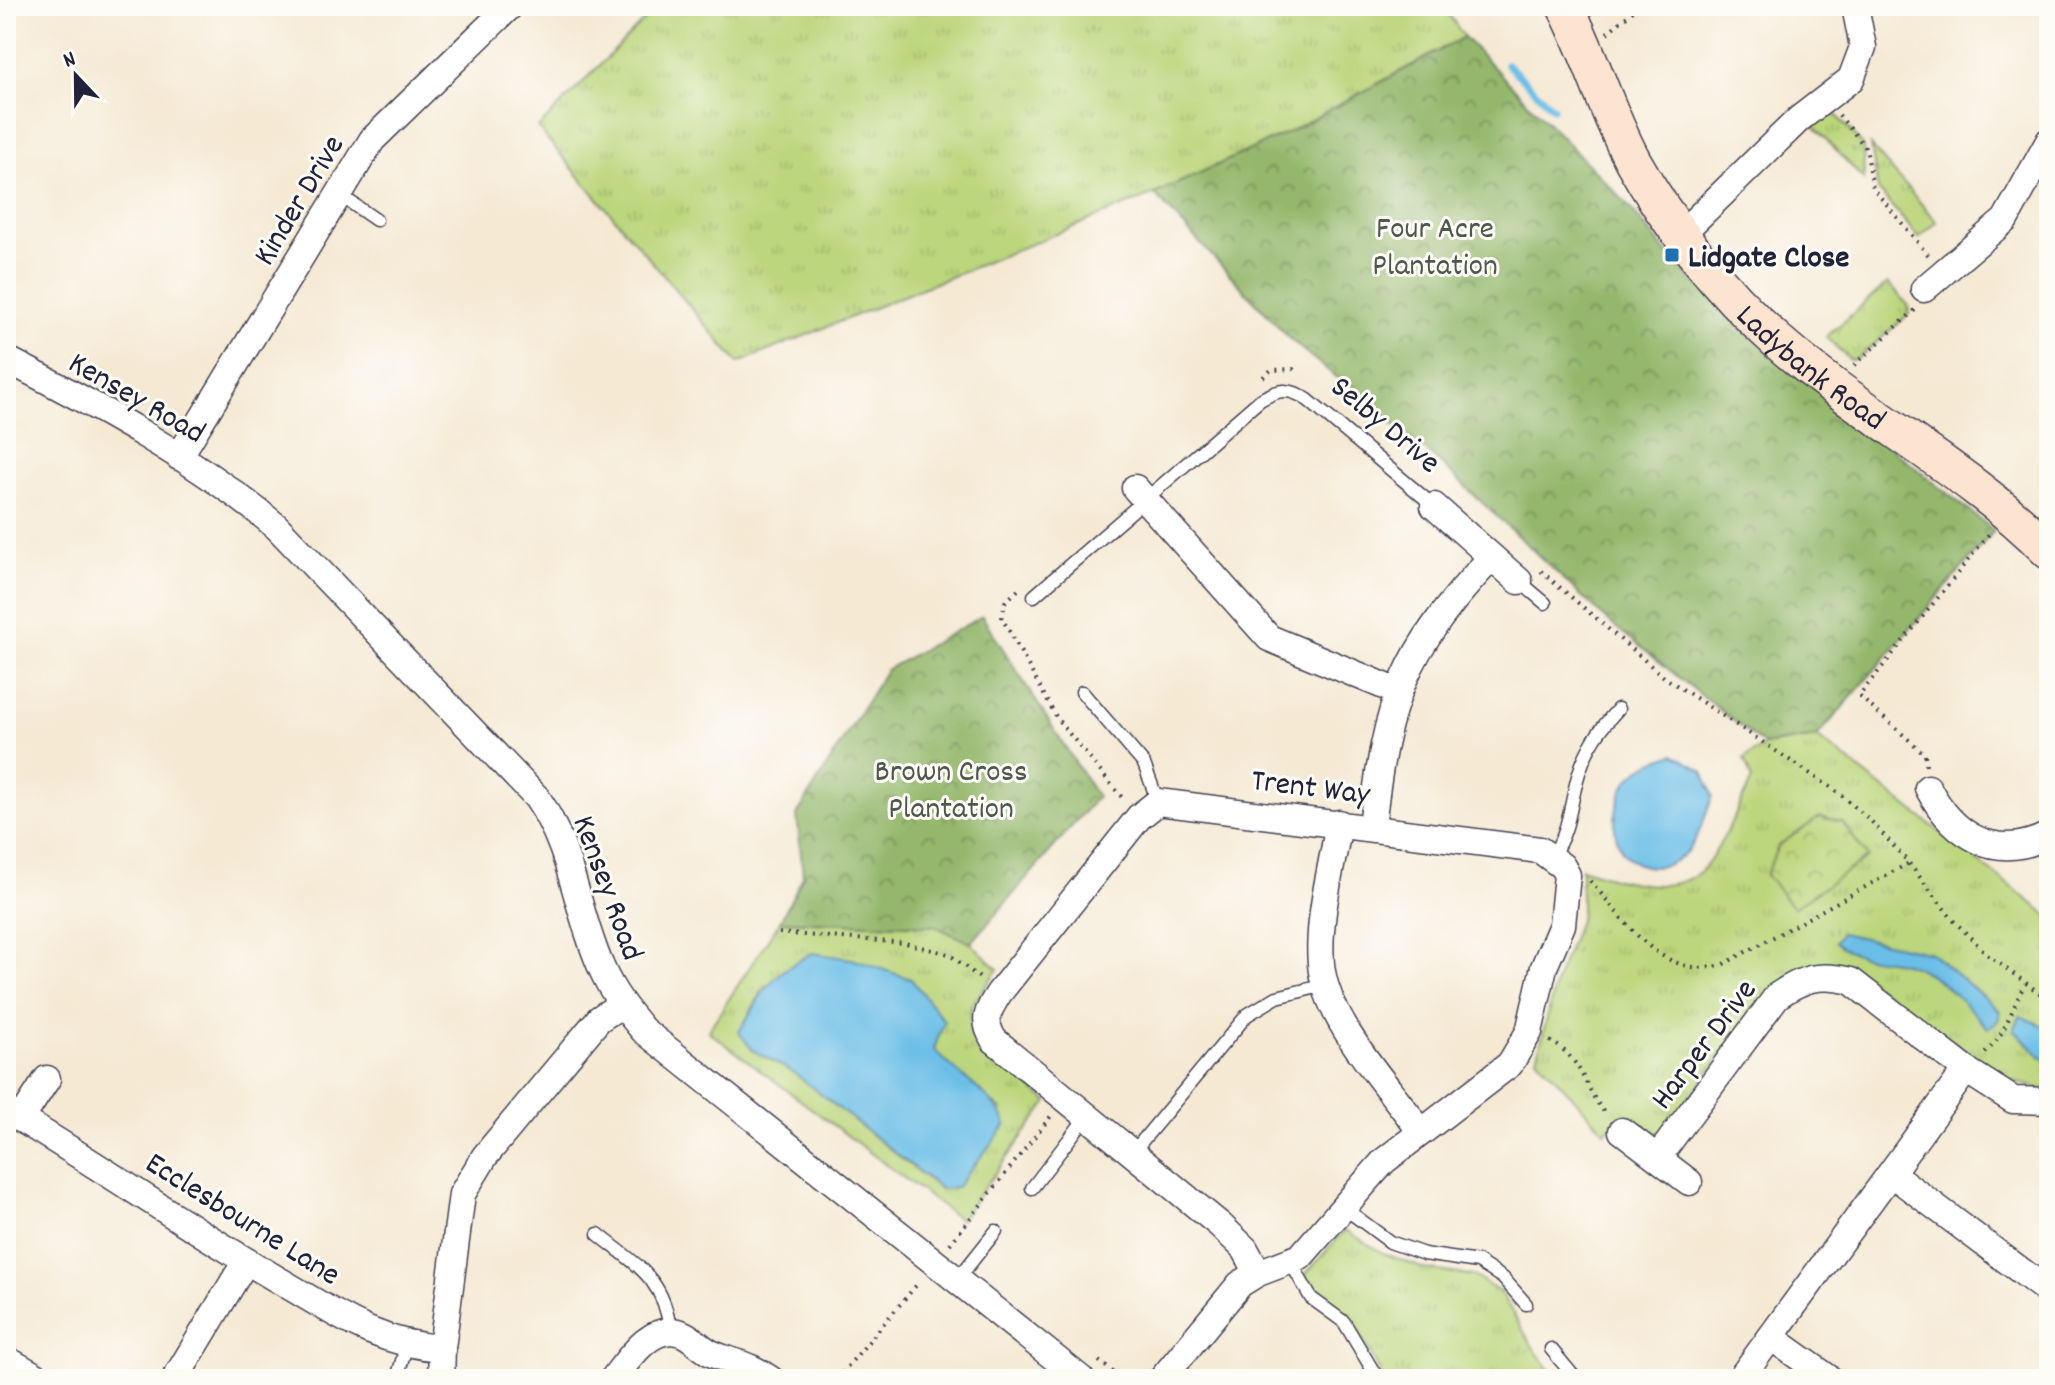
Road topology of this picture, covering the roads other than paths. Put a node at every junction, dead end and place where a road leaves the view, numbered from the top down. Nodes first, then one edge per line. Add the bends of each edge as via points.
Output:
1 (510, 6) edge
2 (1565, 6) edge
3 (1855, 6) edge
4 (2049, 141) edge
5 (340, 195) junction
6 (376, 220) dead end
7 (1681, 234) junction
8 (1934, 281) road end
9 (6, 359) edge
10 (179, 457) junction
11 (1140, 494) junction
12 (1434, 506) joint
13 (2047, 544) edge
14 (1491, 558) junction
15 (1519, 581) joint
16 (1034, 596) dead end
17 (1545, 603) dead end
18 (1396, 691) junction
19 (1082, 692) dead end
20 (1618, 709) dead end
21 (1928, 788) road end
22 (1158, 802) junction
23 (1339, 823) junction
24 (1372, 827) junction
25 (2049, 835) edge
26 (1559, 865) junction
27 (1325, 985) junction
28 (622, 1004) junction
29 (1966, 1070) junction
30 (47, 1079) dead end
31 (2049, 1101) edge
32 (14, 1114) edge
33 (1087, 1116) junction
34 (1622, 1131) road end
35 (1421, 1132) junction
36 (1133, 1152) junction
37 (1658, 1157) junction
38 (1892, 1174) junction
39 (1689, 1182) dead end
40 (1032, 1188) dead end
41 (1343, 1207) junction
42 (996, 1231) dead end
43 (598, 1234) dead end
44 (246, 1261) junction
45 (1291, 1263) junction
46 (1258, 1273) junction
47 (957, 1280) junction
48 (2049, 1292) edge
49 (1526, 1304) dead end
50 (670, 1330) junction
51 (1771, 1337) junction
52 (406, 1346) junction
53 (442, 1348) junction
54 (1551, 1349) dead end
55 (6, 1359) edge
56 (1072, 1376) edge
57 (41, 1379) edge
58 (175, 1379) edge
59 (397, 1379) edge
60 (441, 1379) edge
61 (613, 1379) edge
62 (770, 1379) edge
63 (1162, 1379) edge
64 (1378, 1379) edge
65 (1576, 1379) edge
66 (1740, 1379) edge
67 (1830, 1379) edge

1 - 5 street, Kinder Drive via 372,140
2 - 7 street, Ladybank Road via 1633,160
3 - 7 street via 1863,34 1861,59 1851,79 1799,119
4 - 8 street via 2005,220
5 - 6 lane
5 - 10 street, Kinder Drive
7 - 13 street, Ladybank Road via 1773,338
9 - 10 street, Kensey Road
10 - 28 street, Kensey Road via 277,527 537,798 565,847 595,951
11 - 12 lane, Selby Drive via 1277,390 1294,391 1308,400
11 - 16 lane, Selby Drive
11 - 18 street via 1269,638
12 - 14 street
14 - 15 street
14 - 18 street via 1437,620
15 - 17 lane
18 - 24 street via 1379,763
19 - 22 lane via 1144,764
20 - 26 lane via 1596,733 1579,771
21 - 25 street via 1940,811 1988,844 2007,849
22 - 23 street, Trent Way
22 - 33 street via 1139,817 986,1014 994,1040
23 - 24 street, Trent Way
23 - 27 street via 1322,936
24 - 26 street, Trent Way via 1540,850
26 - 35 street via 1562,925 1544,967 1529,1032 1510,1064
27 - 35 street via 1333,1010
27 - 36 lane via 1277,997 1247,1015
28 - 47 street, Kensey Road via 679,1061
28 - 53 street via 599,1019 462,1194
29 - 31 street, Harper Drive via 2013,1100
29 - 37 street, Harper Drive via 1851,981 1827,975 1803,978 1777,996
29 - 38 street
30 - 32 street, Ecclesbourne Lane
32 - 44 street, Ecclesbourne Lane
33 - 36 street
33 - 40 lane
34 - 37 street, Harper Drive
35 - 41 street via 1384,1161
36 - 46 street via 1245,1249
37 - 39 street, Harper Drive
38 - 48 street
38 - 51 street
41 - 45 street
41 - 49 lane via 1390,1242 1424,1254 1478,1262 1503,1278
42 - 47 lane
43 - 50 lane via 655,1280
44 - 52 street, Ecclesbourne Lane via 371,1334
44 - 58 street
45 - 46 street
45 - 64 lane via 1311,1298 1344,1322
46 - 63 street via 1240,1284
47 - 56 street, Kensey Road
50 - 61 street via 638,1348
50 - 62 street via 711,1354 749,1364
51 - 66 street
51 - 67 street
52 - 53 street, Ecclesbourne Lane
52 - 59 lane
53 - 60 street
54 - 65 lane
55 - 57 street

